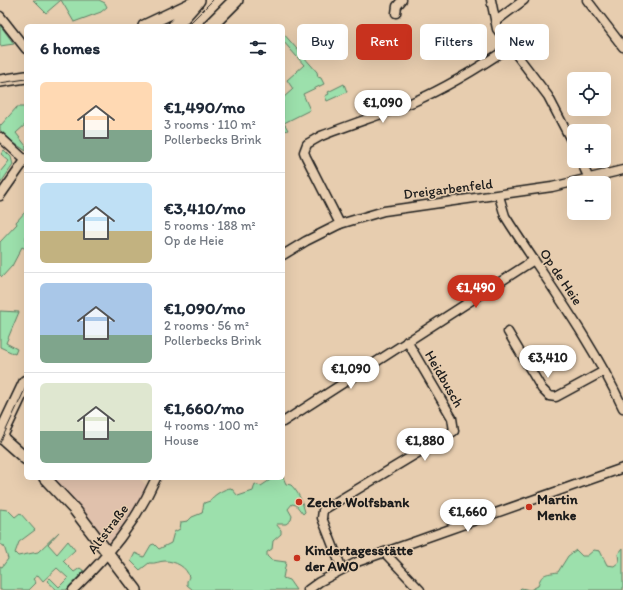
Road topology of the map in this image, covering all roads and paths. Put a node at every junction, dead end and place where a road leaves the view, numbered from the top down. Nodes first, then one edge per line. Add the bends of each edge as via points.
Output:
1 (198, 0) edge
2 (236, 0) edge
3 (402, 0) edge
4 (491, 0) edge
5 (524, 0) edge
6 (586, 0) edge
7 (396, 13) dead end
8 (0, 16) edge
9 (496, 21) junction
10 (148, 24) edge
11 (177, 24) edge
12 (212, 24) edge
13 (496, 24) edge
14 (24, 46) edge
15 (623, 47) edge
16 (495, 56) edge
17 (521, 60) edge
18 (24, 77) edge
19 (0, 81) edge
20 (567, 133) edge
21 (0, 137) edge
22 (24, 159) edge
23 (24, 161) edge
24 (623, 170) edge
25 (601, 176) edge
26 (567, 183) edge
27 (0, 196) edge
28 (499, 196) junction
29 (340, 224) junction
30 (285, 254) edge
31 (534, 260) junction
32 (508, 332) dead end
33 (407, 341) junction
34 (604, 371) junction
35 (24, 386) edge
36 (623, 408) edge
37 (285, 421) edge
38 (0, 436) edge
39 (24, 457) edge
40 (623, 468) edge
41 (47, 480) edge
42 (155, 480) edge
43 (384, 552) junction
44 (108, 555) junction
45 (342, 569) junction
46 (74, 590) edge
47 (136, 590) edge
48 (308, 590) edge
49 (420, 590) edge

1 - 10 street
1 - 11 main road
2 - 12 main road
3 - 7 street via 397,6
4 - 9 street
5 - 9 street
6 - 15 street
8 - 14 street
9 - 13 street
16 - 29 street via 413,102 321,136 307,144 304,152 306,157
17 - 20 street via 548,96
18 - 19 street
21 - 22 street
23 - 27 street
24 - 25 street, Dreigarbenfeld
26 - 28 street, Dreigarbenfeld
28 - 29 street, Dreigarbenfeld via 384,211
28 - 31 street, Op de Heie via 505,216
29 - 30 street, Dreigarbenfeld
31 - 33 street
31 - 34 street, Op de Heie
32 - 34 street via 542,389 549,396 556,397
33 - 37 street
33 - 45 street, Heidbusch via 452,418 454,431 323,510 322,518
34 - 36 street, Op de Heie
35 - 38 main road
38 - 39 street
40 - 43 street
41 - 44 street via 75,510
42 - 44 street, Altstraße via 135,516
43 - 45 street
43 - 49 street
44 - 46 street, Altstraße
44 - 47 street
45 - 48 street

